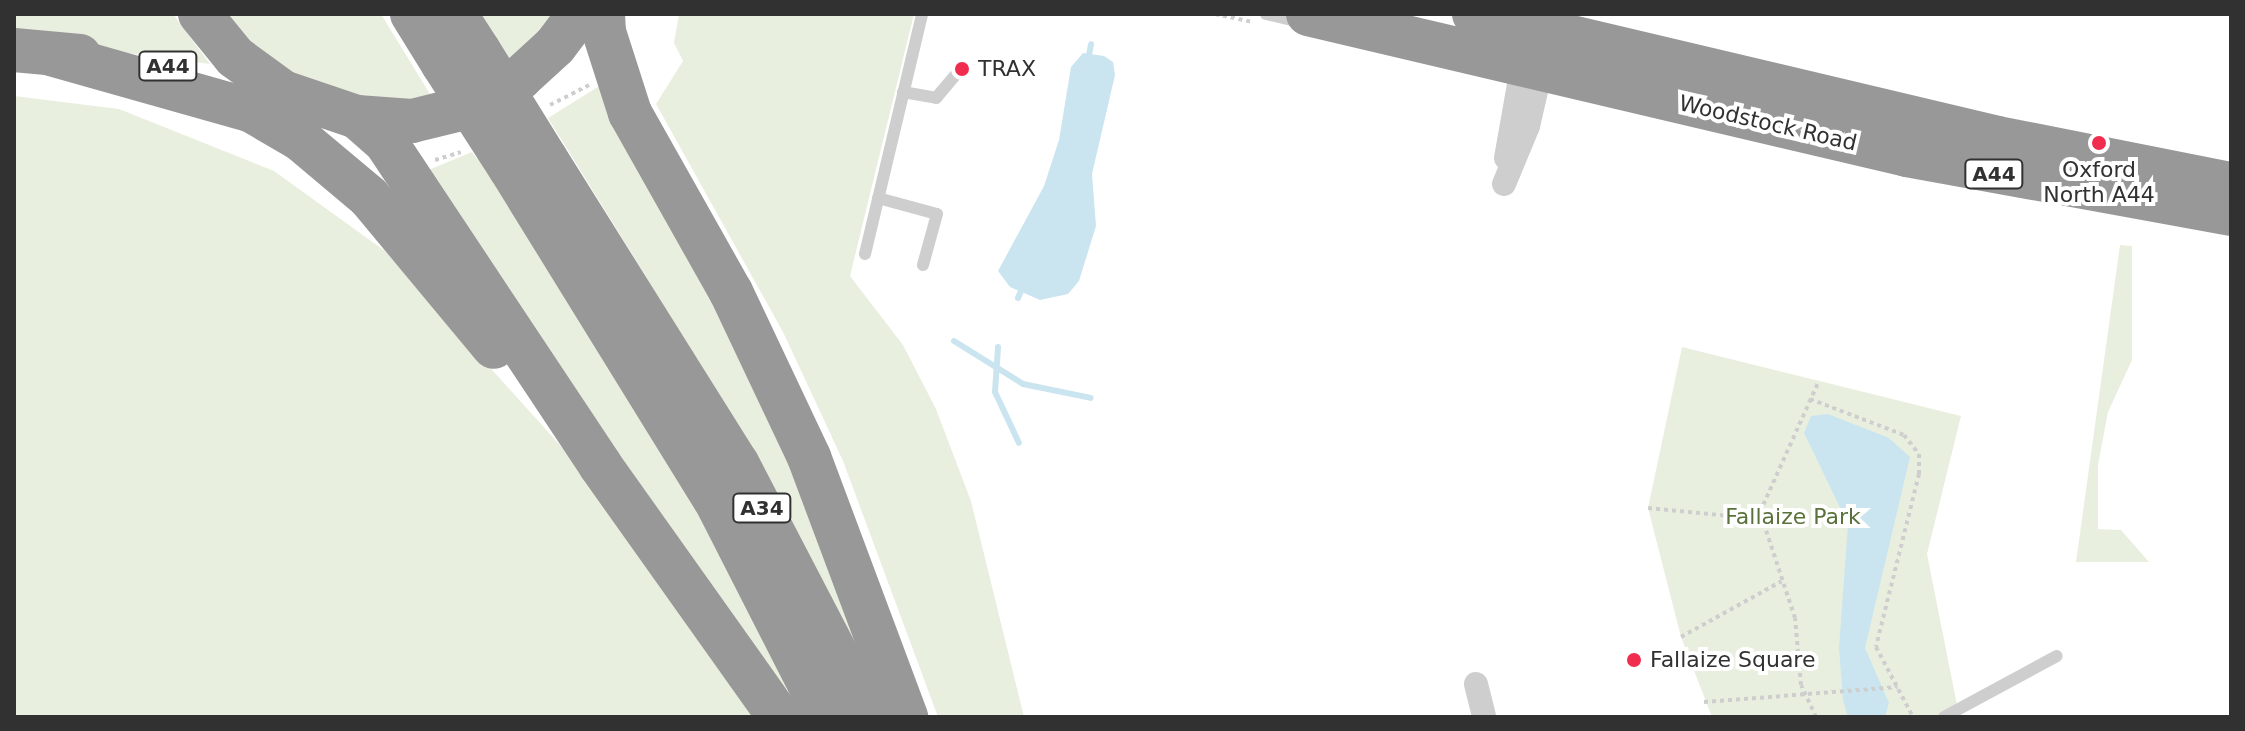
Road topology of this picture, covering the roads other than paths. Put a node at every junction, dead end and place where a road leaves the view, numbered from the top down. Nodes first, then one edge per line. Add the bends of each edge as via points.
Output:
1 (200, 14) edge
2 (412, 14) edge
3 (455, 14) edge
4 (579, 14) edge
5 (603, 14) edge
6 (922, 14) edge
7 (1266, 14) edge
8 (1308, 14) edge
9 (1474, 14) edge
10 (1412, 39) junction
11 (1534, 41) edge
12 (32, 52) edge
13 (461, 57) junction
14 (964, 65) dead end
15 (283, 92) junction
16 (903, 92) junction
17 (357, 117) junction
18 (2231, 184) edge
19 (878, 198) junction
20 (2231, 214) edge
21 (865, 254) dead end
22 (923, 265) dead end
23 (626, 317) junction
24 (600, 465) junction
25 (2057, 656) dead end
26 (1476, 684) dead end
27 (779, 717) edge
28 (826, 717) edge
29 (869, 717) edge
30 (906, 717) edge
31 (1484, 717) edge
32 (1944, 717) edge

1 - 15 highway via 235,57
2 - 13 highway, A34
3 - 13 highway, A34
4 - 17 highway via 544,58 490,97 412,121
5 - 30 highway via 607,45 630,113 731,292 809,457
6 - 16 lane
7 - 10 lane via 1364,37
8 - 10 highway, Woodstock Road / A44
9 - 11 highway, Woodstock Road / A44
10 - 11 highway, Woodstock Road / A44
11 - 18 highway, Woodstock Road / A44 via 1691,65 1998,138
11 - 20 highway, Woodstock Road / A44 via 1760,123 2082,190
12 - 15 highway, A44 via 147,63
12 - 24 highway via 237,106 300,139 369,197
13 - 23 highway, A34, bridge
14 - 16 lane via 936,98
15 - 17 highway
16 - 19 lane
17 - 24 highway via 385,141
19 - 21 lane
19 - 22 lane via 937,214
23 - 28 highway, A34
23 - 29 highway, A34 via 737,463
24 - 27 highway
25 - 32 lane
26 - 31 street

